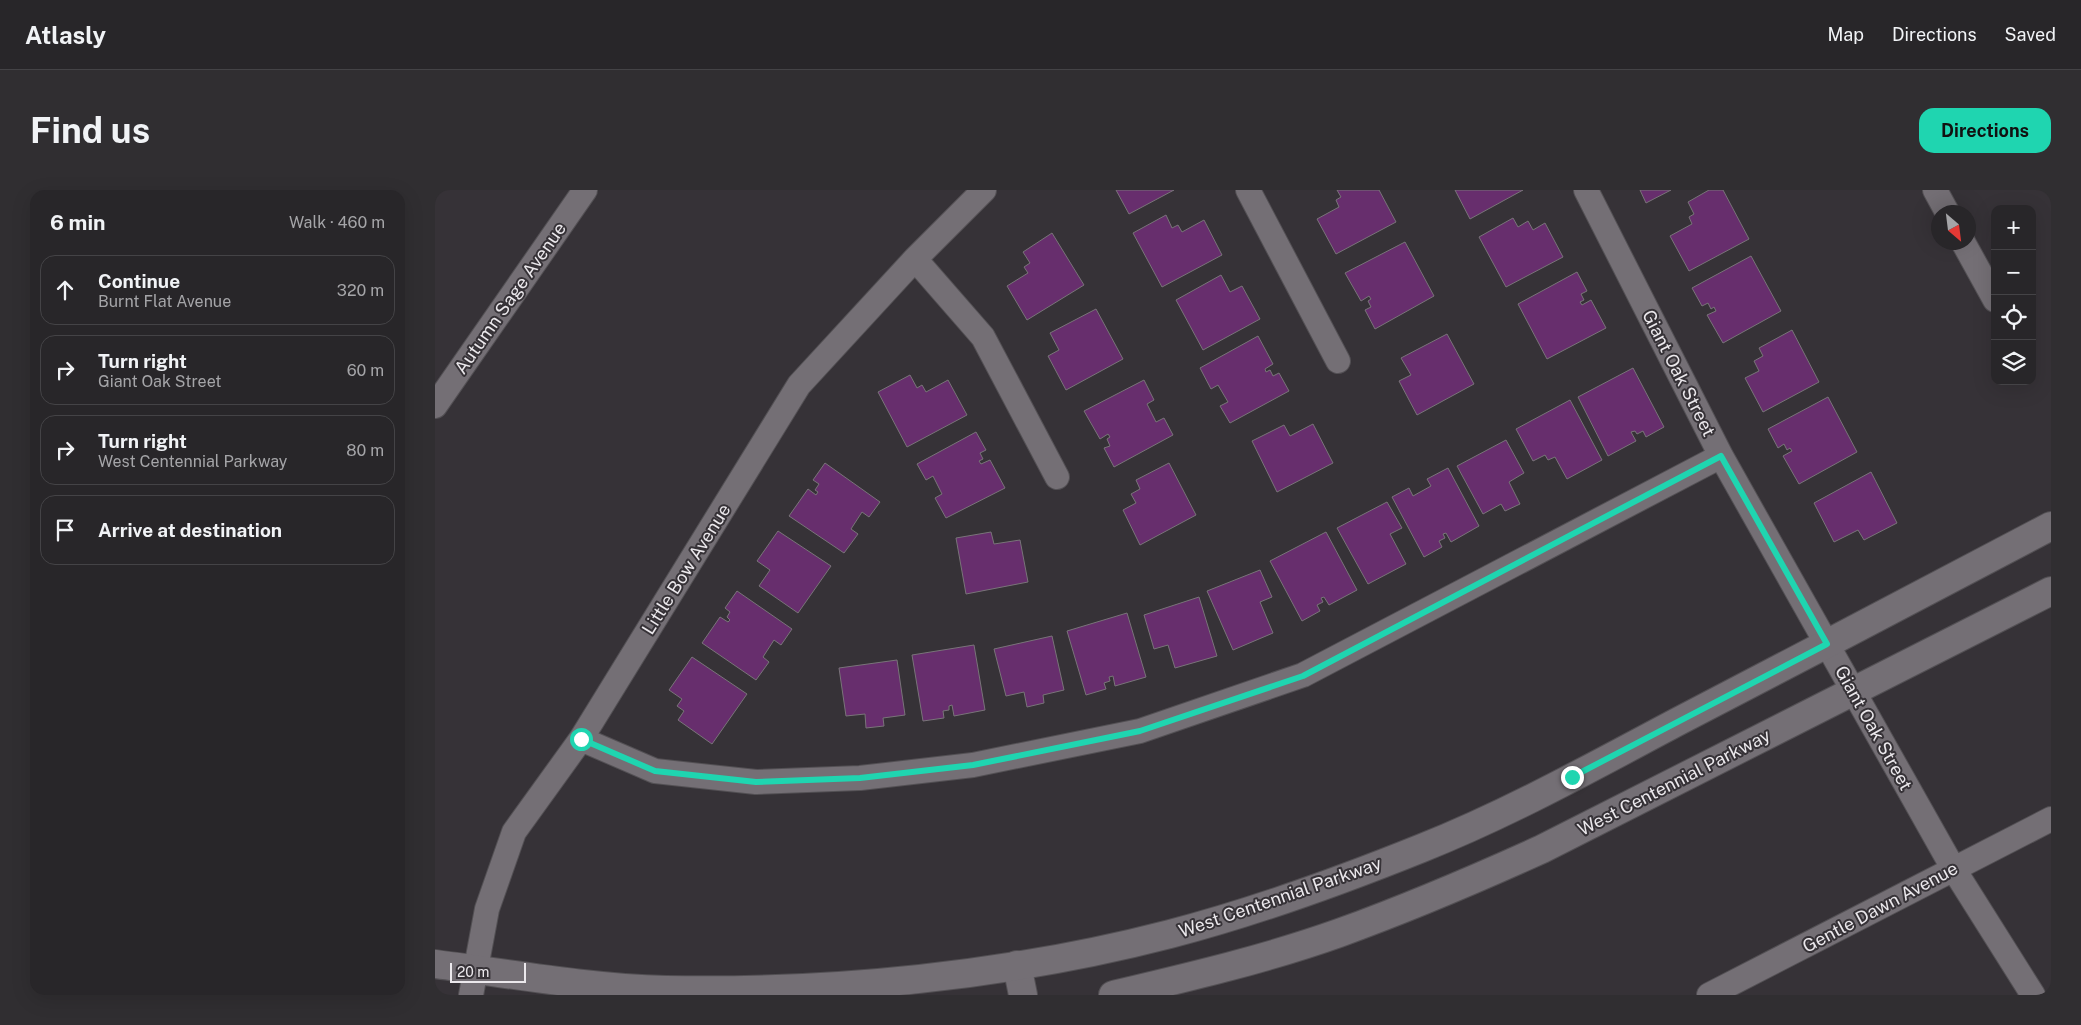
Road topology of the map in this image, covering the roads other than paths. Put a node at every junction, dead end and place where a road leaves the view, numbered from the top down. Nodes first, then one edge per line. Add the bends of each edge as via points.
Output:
1 (585, 190) edge
2 (983, 190) edge
3 (1248, 190) edge
4 (1586, 190) edge
5 (1935, 190) edge
6 (1943, 205) edge
7 (1967, 250) edge
8 (915, 259) junction
9 (1992, 295) edge
10 (1338, 361) dead end
11 (435, 406) edge
12 (1721, 456) junction
13 (1057, 478) dead end
14 (2051, 526) edge
15 (2051, 591) edge
16 (1827, 644) junction
17 (1853, 692) junction
18 (581, 739) junction
19 (2051, 819) edge
20 (1953, 868) junction
21 (435, 964) edge
22 (1017, 965) junction
23 (474, 982) edge
24 (1023, 995) edge
25 (1113, 995) edge
26 (1709, 995) edge
27 (2033, 995) edge

1 - 11 street, Autumn Sage Avenue
2 - 8 street, Little Bow Avenue
3 - 10 street
4 - 12 street, Giant Oak Street
5 - 6 street
7 - 9 street
8 - 13 street via 983,337
8 - 18 street, Little Bow Avenue via 799,385
12 - 16 street, Giant Oak Street
12 - 18 street via 1303,676 1140,731 973,765 860,778 756,782 655,771
14 - 16 main road, West Centennial Parkway
15 - 17 main road, West Centennial Parkway
16 - 17 street, Giant Oak Street
16 - 22 main road, West Centennial Parkway via 1572,777 1425,847 1292,896 1169,934
17 - 20 street, Giant Oak Street
17 - 25 main road, West Centennial Parkway via 1542,849 1415,904 1266,956
18 - 23 street, Little Bow Avenue via 514,832 487,910
19 - 20 street, Gentle Dawn Avenue
20 - 26 street, Gentle Dawn Avenue
20 - 27 street, Giant Oak Street
21 - 23 main road, West Centennial Parkway
22 - 23 main road, West Centennial Parkway via 804,988 693,990
22 - 24 main road

